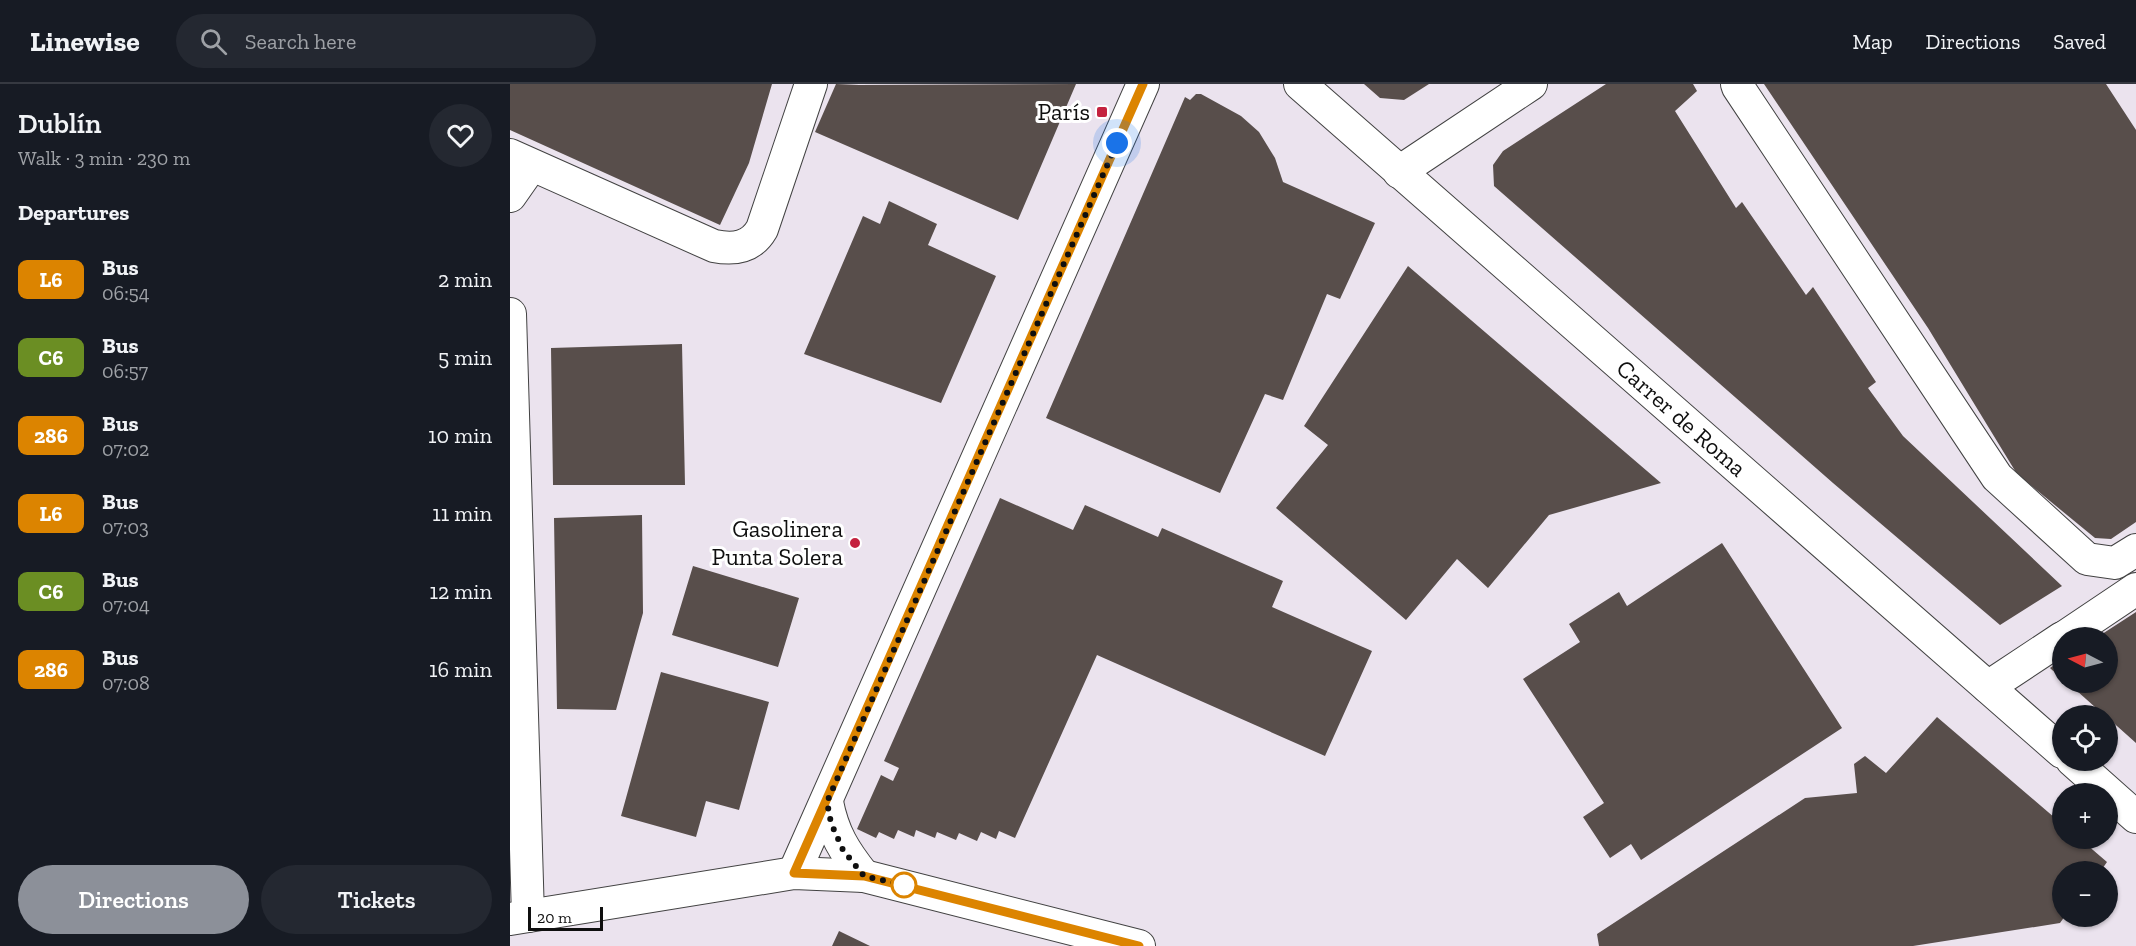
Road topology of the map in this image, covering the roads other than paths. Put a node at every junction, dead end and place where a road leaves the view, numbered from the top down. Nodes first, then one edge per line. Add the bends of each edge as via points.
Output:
1 (811, 84) edge
2 (1143, 84) edge
3 (1300, 84) edge
4 (1531, 84) edge
5 (1737, 84) edge
6 (521, 160) edge
7 (1399, 172) junction
8 (510, 196) edge
9 (510, 314) edge
10 (510, 323) edge
11 (2136, 550) edge
12 (2136, 590) edge
13 (2080, 627) edge
14 (2052, 645) edge
15 (1988, 687) junction
16 (2052, 743) edge
17 (2084, 771) edge
18 (827, 802) junction
19 (2136, 817) edge
20 (794, 873) junction
21 (864, 876) junction
22 (519, 918) edge
23 (1139, 946) edge

1 - 6 street via 762,229 757,238 737,248 714,246
2 - 18 street
3 - 7 street, Carrer de Roma
4 - 7 street
5 - 11 street via 1996,477 2087,559 2115,563
6 - 8 street
7 - 15 street, Carrer de Roma
9 - 10 street
10 - 22 street
12 - 13 street
14 - 15 street
15 - 16 street, Carrer de Roma
17 - 19 street
18 - 20 street
18 - 21 street via 843,850
20 - 21 street
20 - 22 street
21 - 23 street

